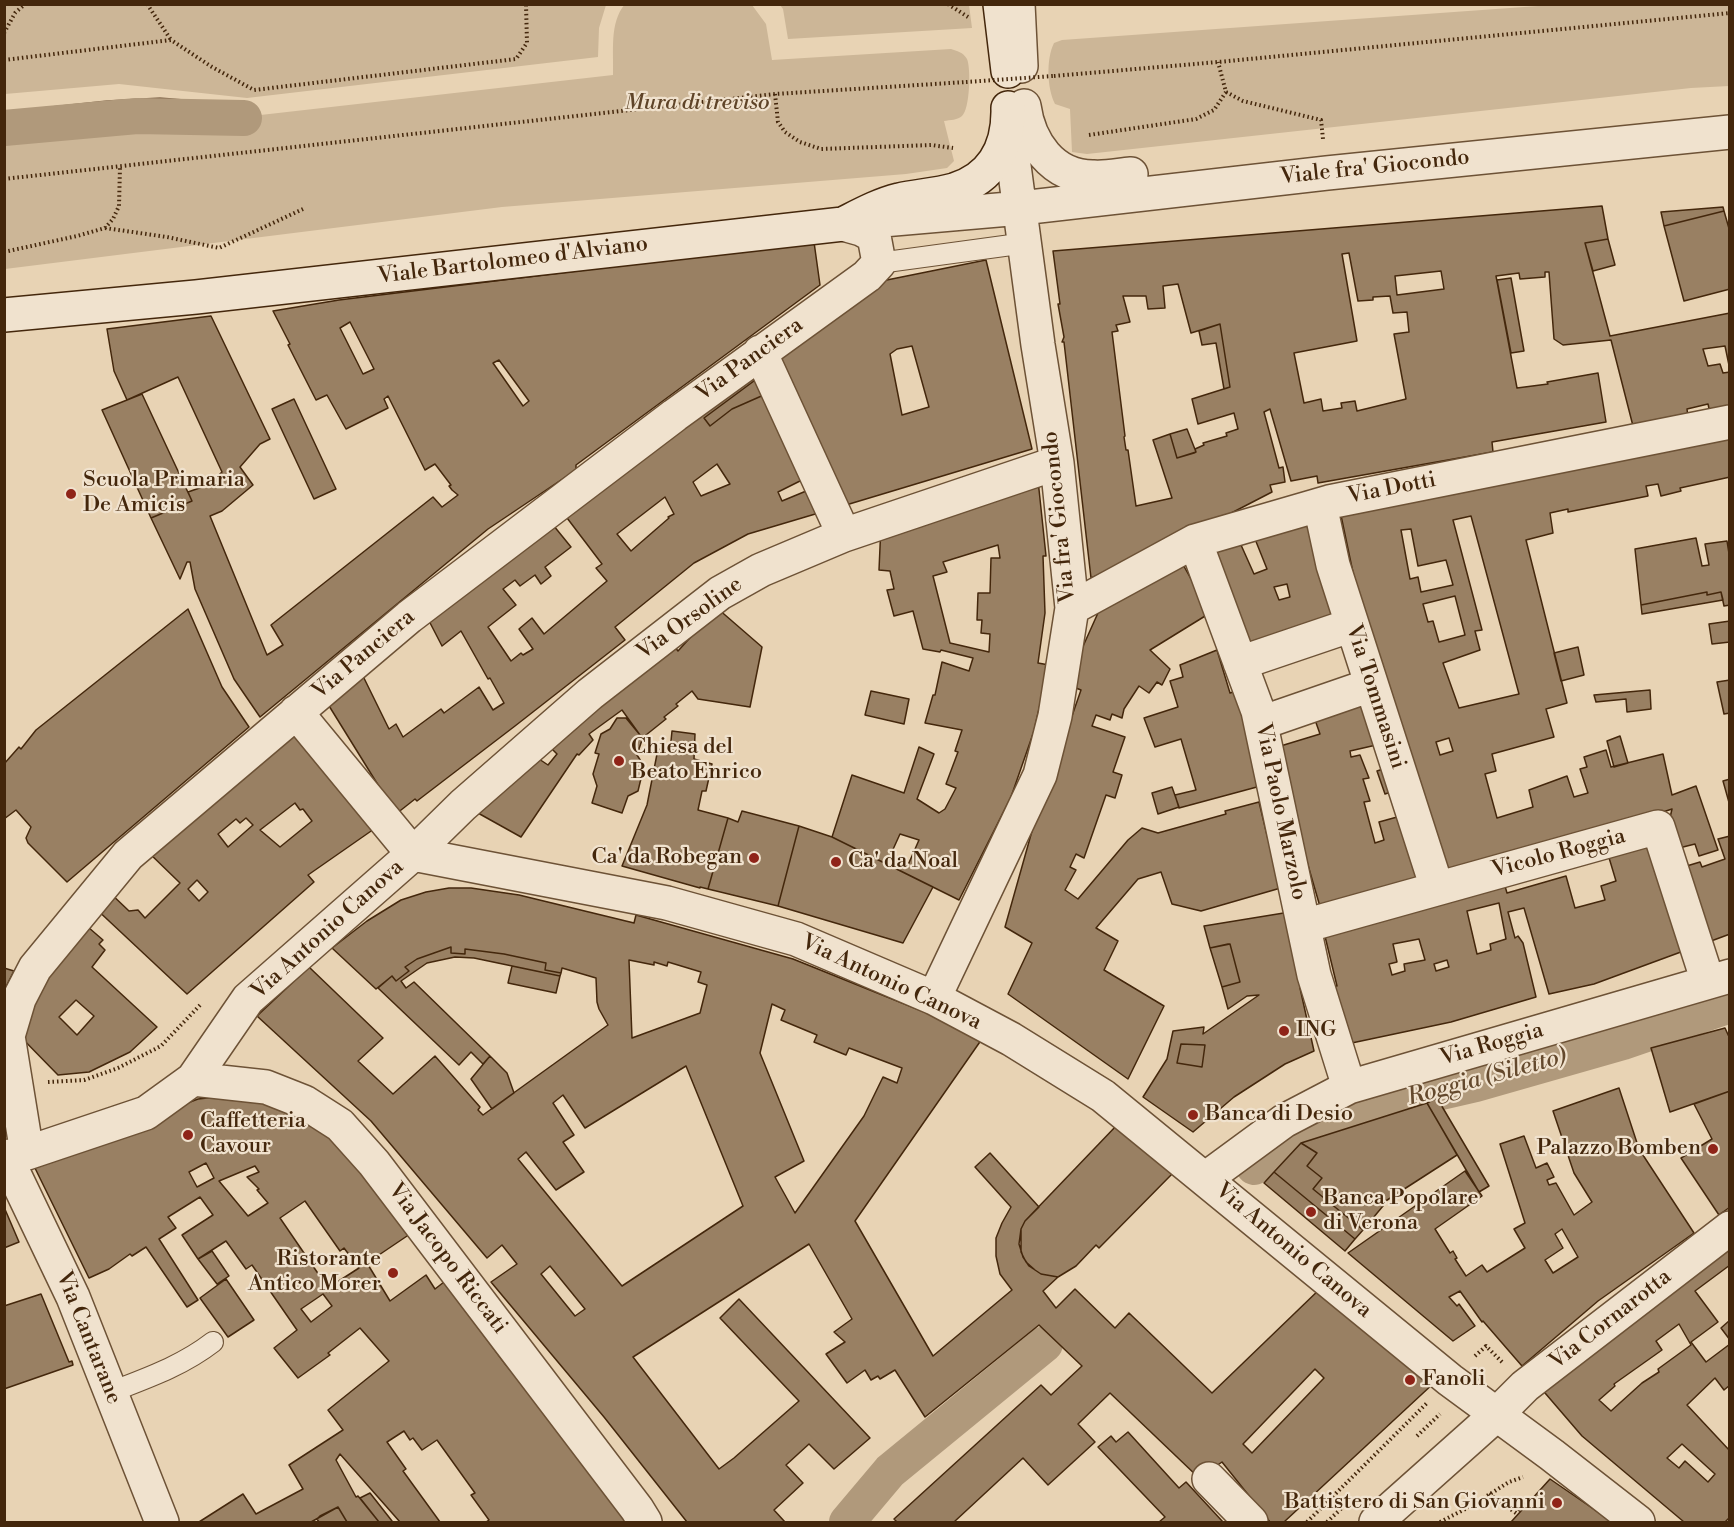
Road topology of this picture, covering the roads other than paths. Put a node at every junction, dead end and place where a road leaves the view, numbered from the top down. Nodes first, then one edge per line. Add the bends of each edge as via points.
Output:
1 (1000, 4) edge
2 (1018, 4) edge
3 (1013, 112) junction
4 (1730, 132) edge
5 (1327, 173) junction
6 (1021, 208) junction
7 (843, 224) junction
8 (1026, 243) junction
9 (879, 263) junction
10 (4, 315) edge
11 (760, 352) junction
12 (1730, 422) edge
13 (1057, 463) junction
14 (1320, 505) junction
15 (844, 535) junction
16 (1195, 541) junction
17 (1071, 608) junction
18 (1352, 625) junction
19 (1240, 663) junction
20 (1371, 685) junction
21 (296, 712) junction
22 (1261, 723) junction
23 (413, 854) junction
24 (1437, 888) junction
25 (1304, 926) junction
26 (1719, 979) edge
27 (934, 998) junction
28 (193, 1079) junction
29 (1349, 1087) junction
30 (12, 1156) edge
31 (1205, 1179) junction
32 (1730, 1228) edge
33 (213, 1342) dead end
34 (111, 1392) junction
35 (1496, 1415) junction
36 (1209, 1479) dead end
37 (162, 1522) edge
38 (645, 1522) edge
39 (1251, 1522) edge
40 (1376, 1522) edge
41 (1638, 1522) edge

1 - 2 street via 1014,71
3 - 5 street via 1030,131 1040,151 1062,170 1077,175 1210,168
3 - 6 street, Via fra' Giocondo
3 - 7 street via 1004,145 993,165 972,183 898,200
4 - 5 street, Viale fra' Giocondo
5 - 6 street, Viale fra' Giocondo
6 - 7 street, Viale Bartolomeo d'Alviano
6 - 8 street, Via fra' Giocondo
7 - 9 street via 874,236
7 - 10 street, Viale Bartolomeo d'Alviano
8 - 9 lane
8 - 13 street, Via fra' Giocondo
9 - 11 street, Via Panciera via 867,276
11 - 15 street
11 - 21 street, Via Panciera via 409,617
12 - 14 street, Via Dotti
13 - 15 street, Via Orsoline
13 - 17 street, Via fra' Giocondo
14 - 16 street, Via Dotti
14 - 18 street, Via Tommasini
15 - 23 street, Via Orsoline via 761,570 720,593 590,694
16 - 17 street, Via Dotti
16 - 19 street, Via Paolo Marzolo
17 - 27 street, Via fra' Giocondo via 1056,716 1040,775
18 - 19 street
18 - 20 street, Via Tommasini
19 - 22 street, Via Paolo Marzolo
20 - 22 street
20 - 24 street, Via Tommasini
21 - 23 street
21 - 30 street, Via Panciera via 128,855 34,968 8,1036 15,1080
22 - 25 street, Via Paolo Marzolo
23 - 27 street, Via Antonio Canova via 667,903 796,939
23 - 28 street, Via Antonio Canova via 248,999
24 - 25 street, Vicolo Roggia
24 - 26 street, Vicolo Roggia via 1658,827
25 - 29 street, Via Paolo Marzolo via 1314,975
26 - 29 street, Via Roggia
27 - 31 street, Via Antonio Canova via 1011,1039 1103,1096
28 - 30 street, Via Antonio Canova via 146,1113
28 - 38 street, Via Jacopo Riccati via 266,1087 304,1102 340,1125 374,1163
29 - 31 street, Via Roggia via 1284,1121
30 - 34 street, Via Cantarane
31 - 35 street, Via Antonio Canova
32 - 35 street, Via Cornarotta via 1525,1386
33 - 34 lane via 164,1372
34 - 37 street, Via Cantarane
35 - 40 street, Via Cornarotta
35 - 41 street, Via Antonio Canova
36 - 39 street

